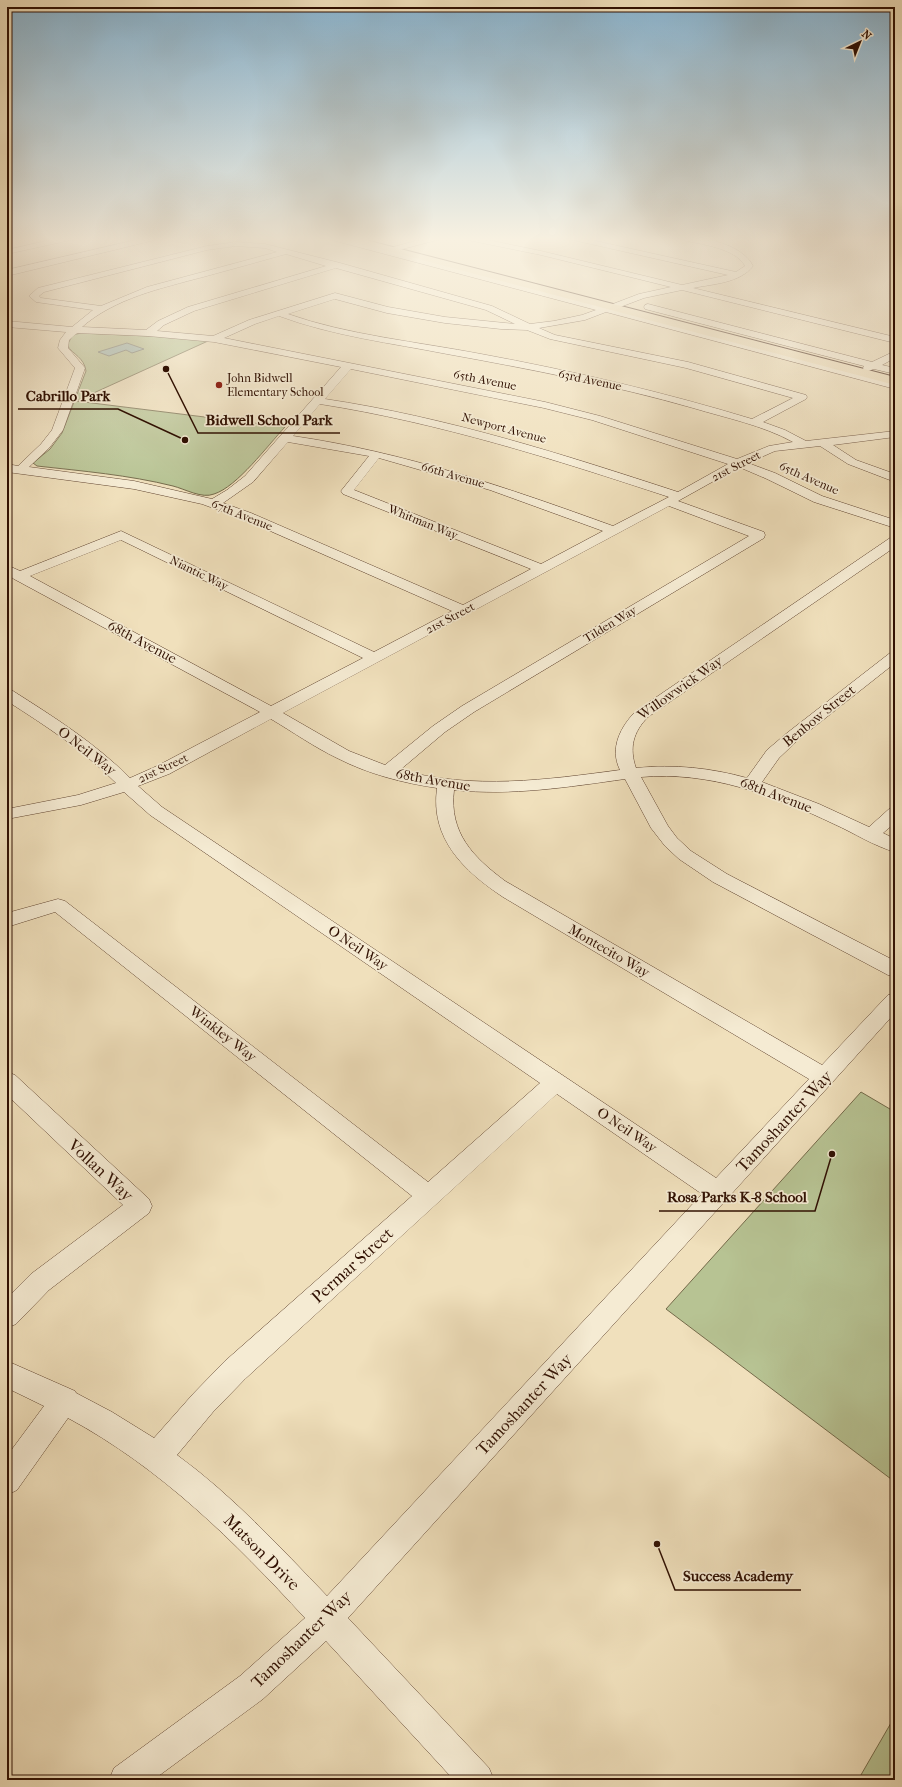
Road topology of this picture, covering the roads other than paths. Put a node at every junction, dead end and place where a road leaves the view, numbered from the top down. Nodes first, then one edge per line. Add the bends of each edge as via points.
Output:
1 (85, 321) edge
2 (165, 321) edge
3 (254, 321) edge
4 (304, 321) edge
5 (456, 321) edge
6 (517, 321) edge
7 (564, 321) edge
8 (672, 321) edge
9 (681, 321) edge
10 (819, 321) edge
11 (7, 324) edge
12 (526, 327) junction
13 (74, 330) junction
14 (148, 334) junction
15 (214, 339) junction
16 (895, 340) edge
17 (895, 354) edge
18 (349, 365) junction
19 (867, 368) junction
20 (895, 371) edge
21 (895, 375) edge
22 (895, 381) edge
23 (895, 386) edge
24 (319, 401) junction
25 (753, 423) junction
26 (895, 434) edge
27 (286, 438) junction
28 (821, 442) junction
29 (804, 444) junction
30 (375, 455) junction
31 (738, 463) junction
32 (7, 468) edge
33 (21, 469) junction
34 (895, 478) edge
35 (674, 499) junction
36 (214, 503) junction
37 (895, 524) edge
38 (615, 531) junction
39 (895, 541) edge
40 (542, 569) junction
41 (13, 572) edge
42 (464, 611) junction
43 (895, 656) edge
44 (375, 658) junction
45 (7, 694) edge
46 (272, 713) junction
47 (387, 772) junction
48 (631, 774) junction
49 (752, 784) junction
50 (127, 785) junction
51 (446, 785) junction
52 (895, 813) edge
53 (7, 814) edge
54 (871, 835) junction
55 (895, 846) edge
56 (7, 920) edge
57 (895, 970) edge
58 (895, 1000) edge
59 (824, 1077) junction
60 (7, 1081) edge
61 (556, 1082) junction
62 (718, 1192) junction
63 (429, 1196) junction
64 (7, 1316) edge
65 (7, 1374) edge
66 (65, 1400) junction
67 (156, 1457) junction
68 (7, 1480) edge
69 (326, 1618) junction
70 (126, 1780) edge
71 (477, 1780) edge

1 - 13 street
2 - 14 street
3 - 15 street
4 - 25 street, 63rd Avenue via 618,385
5 - 12 street
6 - 12 street
7 - 12 street
8 - 23 street
9 - 19 main road
10 - 16 street
11 - 13 street, 65th Avenue
12 - 25 street via 553,337 688,365 802,397
13 - 14 street, 65th Avenue
13 - 33 street via 66,338 63,346 78,363 79,372 57,430 45,446
14 - 15 street, 65th Avenue
15 - 18 street, 65th Avenue
17 - 19 street
18 - 24 street
18 - 31 street, 65th Avenue via 570,412
19 - 20 street
19 - 21 main road
19 - 22 main road
24 - 27 street
24 - 35 street, Newport Avenue via 357,407 502,440 553,455
25 - 29 street, 63rd Avenue via 785,434
26 - 28 street, 21st Street
27 - 30 street, 66th Avenue via 326,443
27 - 36 street via 249,479
28 - 29 street, 21st Street
28 - 34 street via 852,462
29 - 31 street, 21st Street via 773,448
30 - 38 street, 66th Avenue via 477,482
30 - 40 street, Whitman Way via 347,491
31 - 35 street, 21st Street
31 - 37 street, 65th Avenue via 818,499
32 - 33 street, 67th Avenue
33 - 36 street, 67th Avenue via 141,486
35 - 38 street, 21st Street
35 - 47 street, Tilden Way via 759,535 468,709 438,729
36 - 42 street, 67th Avenue
38 - 40 street, 21st Street
39 - 48 street, Willowwick Way via 634,721 623,745 624,757
40 - 42 street, 21st Street
41 - 44 street, Niantic Way via 121,535
41 - 46 street, 68th Avenue
42 - 44 street, 21st Street
43 - 49 street, Benbow Street via 793,736 773,754
44 - 46 street, 21st Street
45 - 50 street, O Neil Way via 78,740
46 - 47 street, 68th Avenue via 343,754
46 - 50 street, 21st Street via 163,770
47 - 51 street, 68th Avenue
48 - 49 street, 68th Avenue via 693,772
48 - 51 street, 68th Avenue via 514,788
48 - 57 street, Willowwick Way via 660,828 671,842 697,864
49 - 54 street, 68th Avenue
50 - 53 street, 21st Street via 81,800
50 - 61 street, O Neil Way via 140,800
51 - 59 street, Montecito Way via 444,806 453,838 474,866 490,880
52 - 54 street
54 - 55 street, 68th Avenue
56 - 63 street, Winkley Way via 58,905
58 - 59 street, Tamoshanter Way
59 - 62 street, Tamoshanter Way
60 - 64 street, Vollan Way via 140,1206 40,1282
61 - 62 street, O Neil Way
61 - 63 street, Permar Street
62 - 69 street, Tamoshanter Way
63 - 67 street, Permar Street via 235,1370
65 - 66 street, Matson Drive
66 - 67 street, Matson Drive
66 - 68 street
67 - 69 street, Matson Drive via 201,1492 248,1536
69 - 70 street, Tamoshanter Way via 284,1660 241,1696 159,1753
69 - 71 street, Matson Drive

